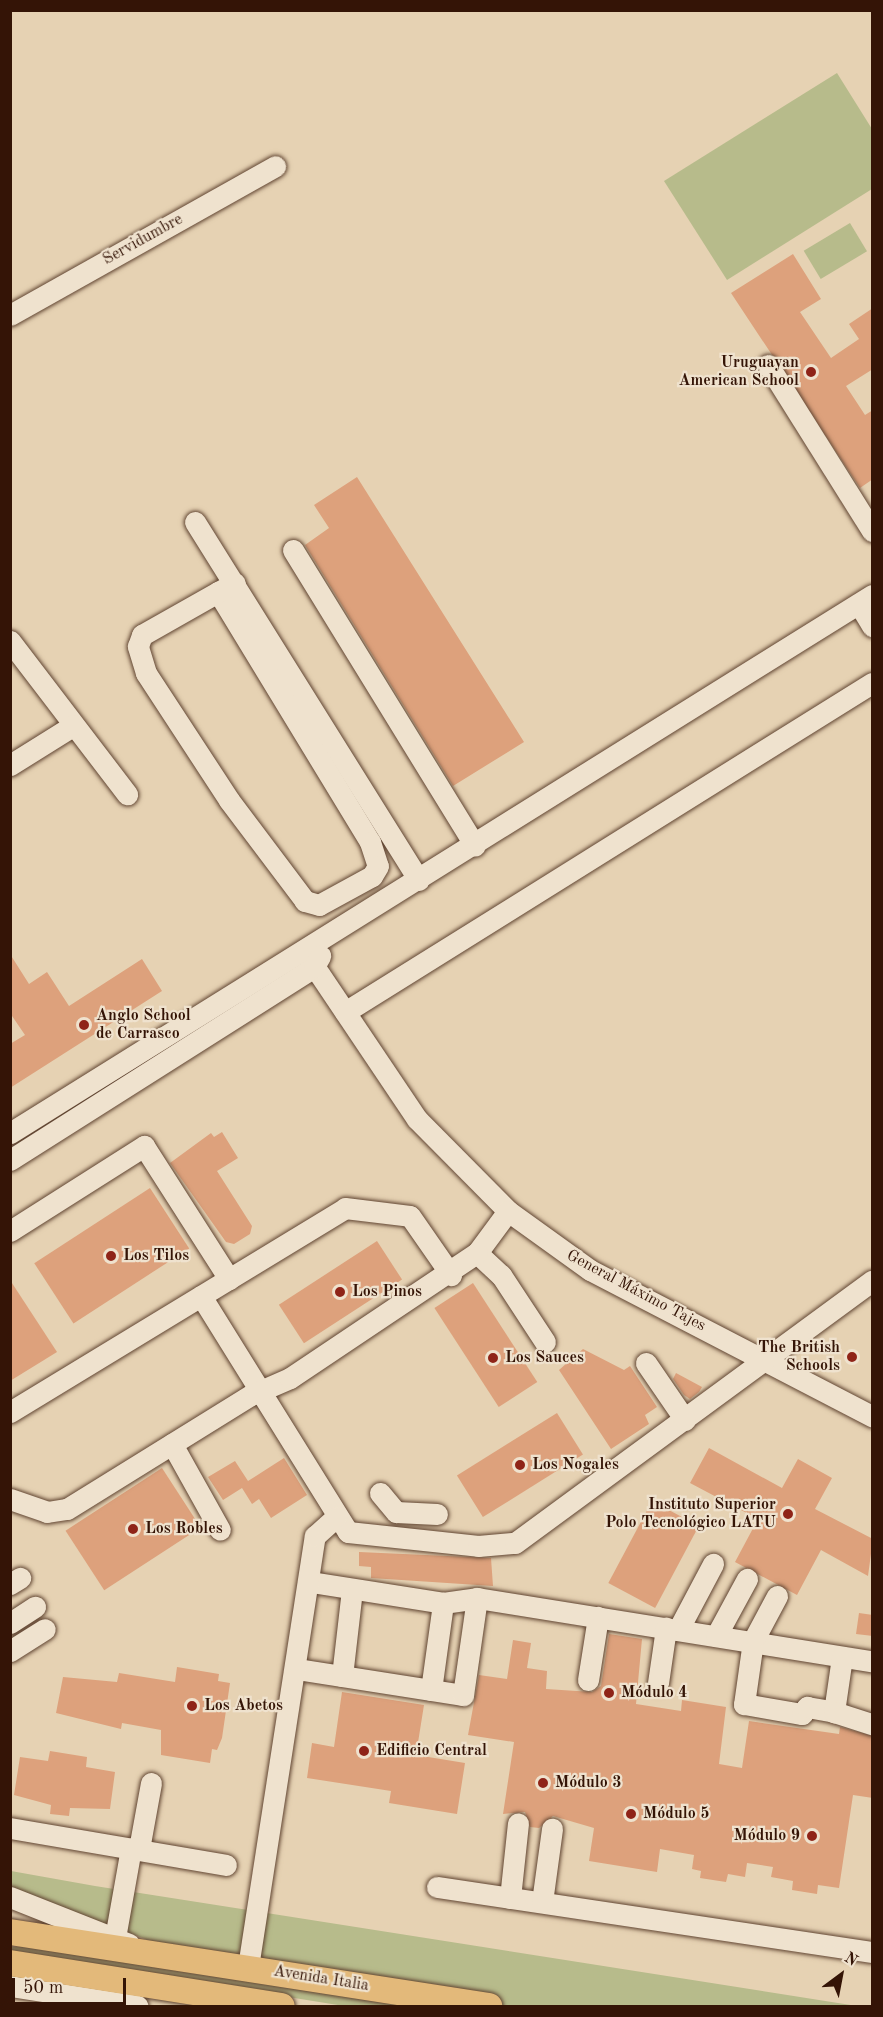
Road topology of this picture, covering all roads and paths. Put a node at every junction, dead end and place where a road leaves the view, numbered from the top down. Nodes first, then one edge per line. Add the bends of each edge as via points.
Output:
1 (275, 166) dead end
2 (10, 315) edge
3 (768, 365) dead end
4 (195, 522) dead end
5 (873, 531) edge
6 (293, 550) dead end
7 (226, 587) junction
8 (866, 599) edge
9 (873, 627) edge
10 (10, 641) edge
11 (873, 683) edge
12 (74, 725) junction
13 (331, 740) junction
14 (313, 751) junction
15 (10, 765) edge
16 (127, 794) dead end
17 (475, 846) junction
18 (419, 880) junction
19 (309, 959) junction
20 (345, 1012) junction
21 (10, 1133) edge
22 (10, 1160) edge
23 (508, 1211) junction
24 (10, 1231) edge
25 (477, 1253) junction
26 (451, 1275) junction
27 (229, 1279) junction
28 (873, 1281) edge
29 (201, 1296) junction
30 (545, 1342) dead end
31 (766, 1359) junction
32 (646, 1362) dead end
33 (261, 1393) junction
34 (11, 1411) edge
35 (873, 1416) edge
36 (685, 1420) junction
37 (172, 1444) junction
38 (380, 1493) dead end
39 (10, 1499) edge
40 (437, 1514) dead end
41 (336, 1517) junction
42 (220, 1530) dead end
43 (713, 1564) dead end
44 (747, 1579) dead end
45 (311, 1582) junction
46 (352, 1590) junction
47 (777, 1596) dead end
48 (477, 1598) junction
49 (443, 1603) junction
50 (35, 1607) dead end
51 (598, 1617) junction
52 (10, 1623) edge
53 (45, 1629) dead end
54 (672, 1629) junction
55 (716, 1636) junction
56 (753, 1641) junction
57 (10, 1651) edge
58 (842, 1657) junction
59 (873, 1661) edge
60 (297, 1669) junction
61 (342, 1676) junction
62 (588, 1680) dead end
63 (658, 1683) dead end
64 (431, 1690) junction
65 (834, 1712) junction
66 (873, 1724) edge
67 (151, 1783) dead end
68 (518, 1823) dead end
69 (10, 1828) edge
70 (552, 1829) dead end
71 (135, 1849) junction
72 (226, 1864) dead end
73 (437, 1887) dead end
74 (10, 1897) edge
75 (510, 1898) junction
76 (542, 1902) junction
77 (17, 1936) edge
78 (115, 1938) junction
79 (872, 1949) edge
80 (152, 1953) junction
81 (10, 1963) edge
82 (248, 1967) junction
83 (10, 1986) edge
84 (96, 1988) junction
85 (222, 2002) edge
86 (136, 2007) edge
87 (282, 2007) edge
88 (489, 2007) edge

1 - 2 street, Servidumbre
3 - 5 street
4 - 7 street
6 - 17 street
7 - 13 street
7 - 14 street
7 - 14 street via 142,635 138,646 146,673 229,800 305,901 319,905 372,876 378,866 370,842
8 - 9 street
8 - 17 street
10 - 12 street
11 - 20 street
12 - 15 street
12 - 16 street
13 - 14 street
13 - 18 street
17 - 18 street
18 - 19 street via 333,935
19 - 20 street, General Máximo Tajes
19 - 21 street
19 - 22 street
20 - 23 street, General Máximo Tajes via 417,1119
23 - 25 street
23 - 31 street, General Máximo Tajes via 590,1270
24 - 27 street via 144,1146
25 - 26 street
25 - 30 street via 501,1275
26 - 27 street via 410,1216 345,1208
26 - 33 street
27 - 29 street
28 - 31 street
29 - 33 street
29 - 34 street
31 - 35 street, General Máximo Tajes
31 - 36 street
32 - 36 street
33 - 37 street
33 - 41 street
36 - 41 street via 515,1543 478,1546 360,1536
37 - 39 street via 58,1513
37 - 42 street
38 - 40 street via 396,1512
41 - 45 street via 315,1536
43 - 54 street
44 - 55 street
45 - 46 street
45 - 60 street
46 - 49 street
46 - 61 street
47 - 56 street
48 - 49 street
48 - 51 street
48 - 64 street via 463,1695
49 - 64 street
50 - 52 street
51 - 54 street
51 - 62 street
53 - 57 street
54 - 55 street
54 - 63 street
55 - 56 street
56 - 58 street
56 - 65 street via 744,1704 802,1714 807,1707
58 - 59 street
58 - 65 street
60 - 61 street
60 - 82 street
61 - 64 street
65 - 66 street
67 - 71 street
68 - 75 street
69 - 71 street
70 - 76 street
71 - 72 street
71 - 78 street
73 - 75 street
74 - 78 street, Avenida Italia
75 - 76 street
76 - 79 street
77 - 80 main road, Avenida Italia
78 - 80 street, Avenida Italia
80 - 82 main road, Avenida Italia
81 - 84 main road, Avenida Italia
82 - 88 main road, Avenida Italia
83 - 84 street, Avenida Italia
84 - 85 main road, Avenida Italia
84 - 86 street, Avenida Italia
85 - 87 main road, Avenida Italia

